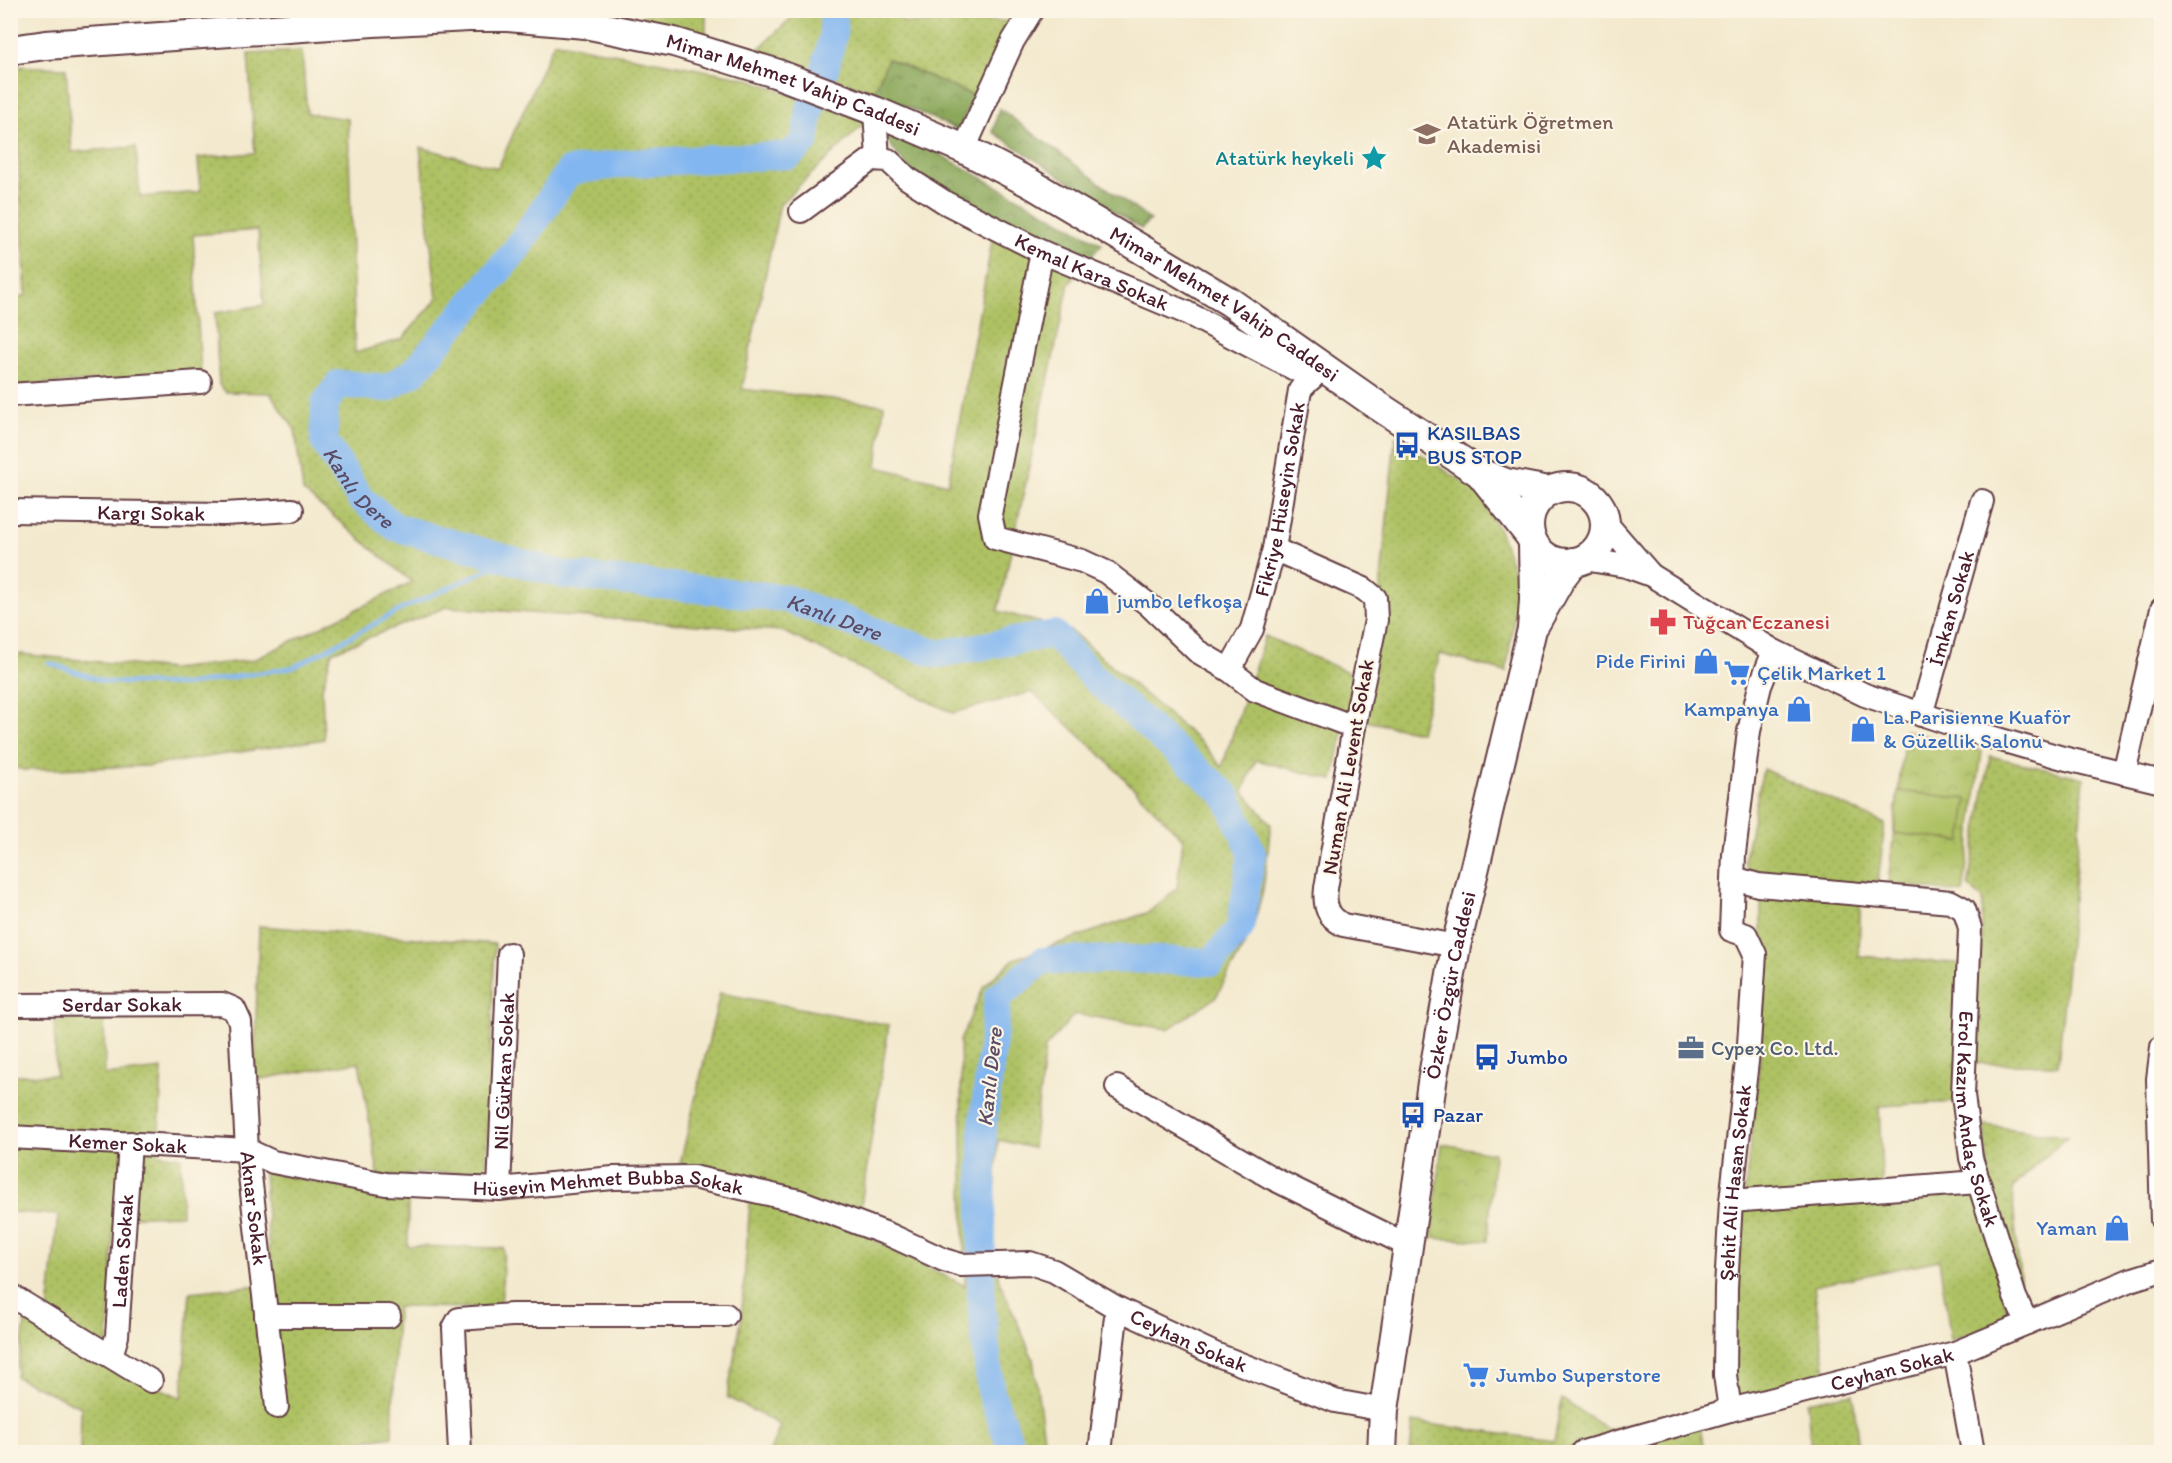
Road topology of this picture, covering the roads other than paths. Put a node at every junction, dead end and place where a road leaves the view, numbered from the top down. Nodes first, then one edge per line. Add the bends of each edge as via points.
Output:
1 (1032, 10) edge
2 (509, 14) edge
3 (10, 50) edge
4 (862, 106) junction
5 (964, 149) junction
6 (878, 159) junction
7 (801, 212) dead end
8 (1042, 252) junction
9 (1317, 372) junction
10 (200, 382) dead end
11 (10, 394) edge
12 (1480, 473) junction
13 (1549, 491) junction
14 (1982, 501) dead end
15 (292, 510) dead end
16 (10, 511) edge
17 (1604, 521) junction
18 (1532, 540) junction
19 (1274, 549) junction
20 (1579, 561) junction
21 (1651, 575) junction
22 (2162, 609) edge
23 (1532, 629) junction
24 (1774, 651) junction
25 (1229, 670) junction
26 (1921, 715) junction
27 (1354, 727) junction
28 (2124, 773) junction
29 (2162, 782) edge
30 (1734, 878) junction
31 (1456, 946) junction
32 (508, 954) dead end
33 (10, 1005) edge
34 (234, 1009) joint
35 (2162, 1047) edge
36 (1117, 1087) dead end
37 (10, 1137) edge
38 (130, 1143) junction
39 (248, 1150) junction
40 (1978, 1182) junction
41 (499, 1189) junction
42 (1731, 1201) junction
43 (2162, 1220) edge
44 (1409, 1246) junction
45 (961, 1264) joint
46 (2162, 1270) edge
47 (10, 1295) edge
48 (1117, 1308) junction
49 (726, 1315) dead end
50 (266, 1316) junction
51 (388, 1316) dead end
52 (2026, 1323) junction
53 (1955, 1353) junction
54 (111, 1356) junction
55 (151, 1381) dead end
56 (277, 1407) dead end
57 (1384, 1410) junction
58 (1730, 1410) junction
59 (460, 1452) edge
60 (1100, 1452) edge
61 (1382, 1452) edge
62 (1583, 1452) edge
63 (1973, 1452) edge

1 - 5 street via 1013,41
2 - 3 main road, Mimar Mehmet Vahip Caddesi
2 - 4 main road, Mimar Mehmet Vahip Caddesi via 674,42 775,73
4 - 5 main road, Mimar Mehmet Vahip Caddesi
4 - 6 street
5 - 9 main road, Mimar Mehmet Vahip Caddesi via 1030,183 1230,302
6 - 7 street via 872,159
6 - 8 street, Kemal Kara Sokak via 888,160 907,178 946,202
8 - 9 street, Kemal Kara Sokak
8 - 25 street via 990,514 995,538 1082,561 1106,572 1149,605 1197,651
9 - 12 main road, Mimar Mehmet Vahip Caddesi
9 - 19 street, Fikriye Hüseyin Sokak via 1300,390
10 - 11 street
12 - 13 main road, Mimar Mehmet Vahip Caddesi via 1506,483
12 - 18 main road, Mimar Mehmet Vahip Caddesi
13 - 17 main road via 1573,488 1586,492 1596,501
13 - 18 main road via 1532,510
14 - 26 street, İmkan Sokak
15 - 16 street, Kargı Sokak via 224,514
17 - 20 main road via 1600,543
17 - 21 street
18 - 20 main road via 1540,553 1550,559 1562,563
18 - 23 main road, Özker Özgür Caddesi
19 - 25 street, Fikriye Hüseyin Sokak via 1252,629
19 - 27 street, Numan Ali Levent Sokak via 1364,589 1375,598 1376,620
20 - 21 street via 1626,566
20 - 23 main road, Özker Özgür Caddesi via 1561,578
21 - 24 street
22 - 28 street
23 - 31 main road, Özker Özgür Caddesi
24 - 26 street via 1865,695
24 - 30 street, Şehit Ali Hasan Sokak via 1749,731
25 - 27 street via 1255,690
26 - 28 street
27 - 31 street, Numan Ali Levent Sokak via 1326,888 1327,911 1343,925
28 - 29 street
30 - 40 street, Erol Kazım Andaç Sokak via 1758,885 1951,902 1964,909 1970,927 1963,1095
30 - 42 street, Şehit Ali Hasan Sokak via 1731,930 1746,935 1755,954
31 - 44 main road, Özker Özgür Caddesi
32 - 41 street, Nil Gürkan Sokak
33 - 34 street, Serdar Sokak via 222,1004
34 - 39 street, Aknar Sokak via 240,1022
35 - 43 street via 2158,1079
36 - 44 street via 1270,1177
37 - 38 street, Kemer Sokak
38 - 39 street, Kemer Sokak
38 - 54 street, Laden Sokak via 117,1336
39 - 41 street, Hüseyin Mehmet Bubba Sokak via 273,1162 386,1184
39 - 50 street, Aknar Sokak
40 - 42 street
40 - 52 street, Erol Kazım Andaç Sokak
41 - 45 street, Hüseyin Mehmet Bubba Sokak via 613,1178 693,1177 800,1201
42 - 58 street, Şehit Ali Hasan Sokak via 1725,1375
44 - 57 main road, Özker Özgür Caddesi
45 - 48 street, Ceyhan Sokak via 1030,1263 1054,1271
46 - 52 street, Ceyhan Sokak
47 - 54 street
48 - 57 street, Ceyhan Sokak via 1335,1401
48 - 60 street
49 - 59 street via 512,1315 459,1319 454,1328
50 - 51 street
50 - 56 street, Aknar Sokak
52 - 53 street, Ceyhan Sokak
53 - 58 street, Ceyhan Sokak
53 - 63 street
54 - 55 street
57 - 61 main road, Özker Özgür Caddesi
58 - 62 street, Ceyhan Sokak

